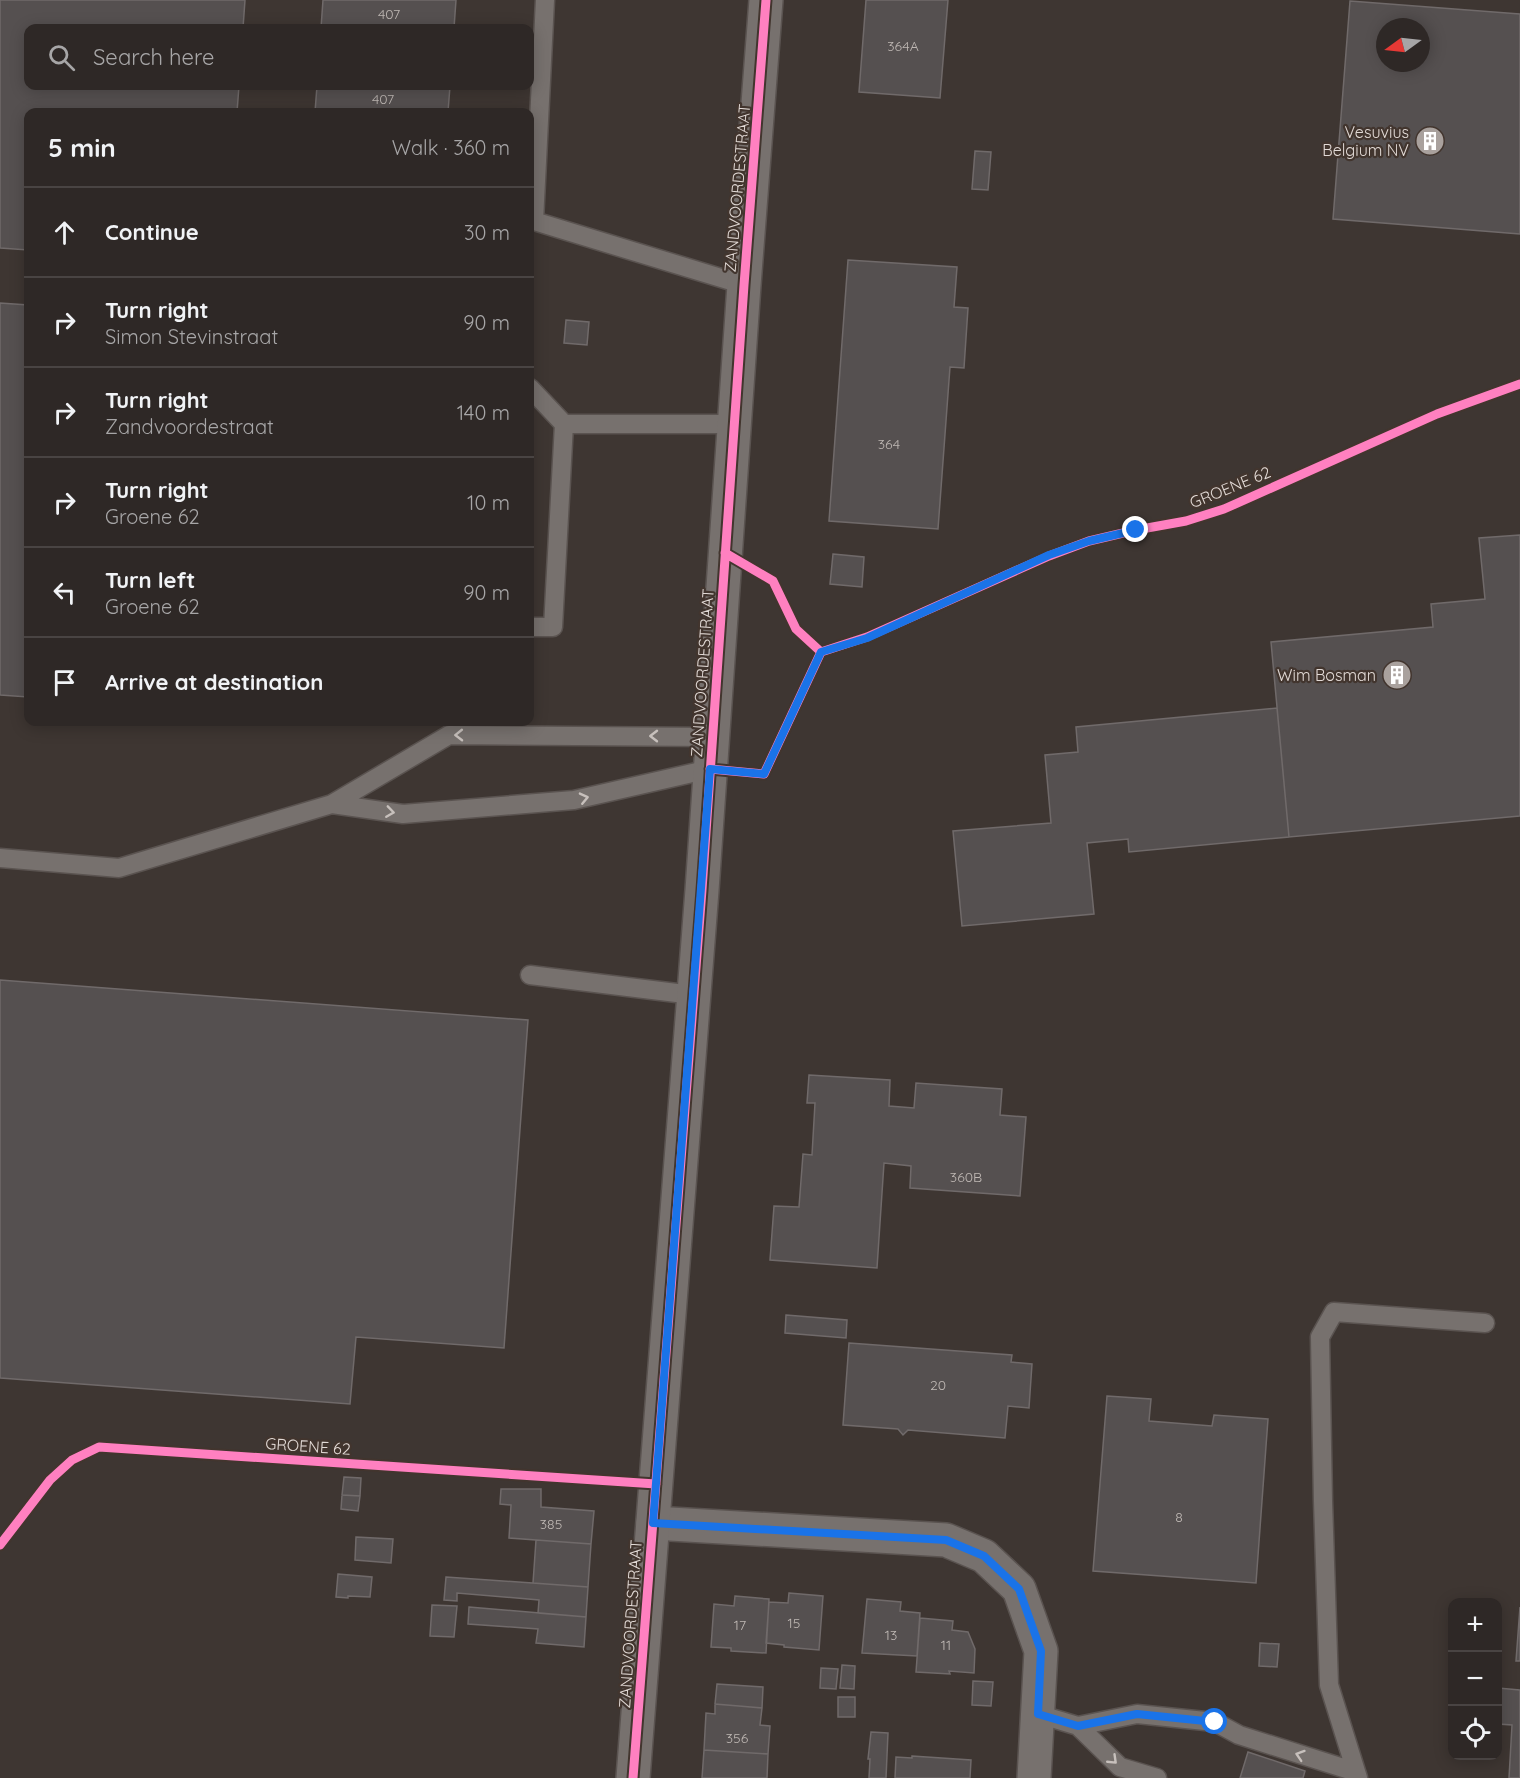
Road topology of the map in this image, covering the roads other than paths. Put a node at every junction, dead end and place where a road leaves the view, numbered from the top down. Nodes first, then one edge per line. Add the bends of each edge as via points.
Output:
1 (545, 0) edge
2 (766, 0) edge
3 (744, 285) junction
4 (534, 392) edge
5 (564, 424) junction
6 (735, 424) junction
7 (534, 627) edge
8 (712, 736) junction
9 (710, 769) junction
10 (332, 804) junction
11 (0, 858) edge
12 (530, 975) dead end
13 (693, 995) junction
14 (1485, 1323) dead end
15 (653, 1523) junction
16 (1038, 1714) junction
17 (1078, 1726) junction
18 (1357, 1775) edge
19 (633, 1778) edge
20 (1034, 1778) edge
21 (1157, 1778) edge

1 - 3 lane via 534,221
2 - 3 main road, ZANDVOORDESTRAAT
3 - 6 main road, ZANDVOORDESTRAAT
4 - 5 lane
5 - 6 lane
5 - 7 lane via 553,627
6 - 8 main road, ZANDVOORDESTRAAT
8 - 9 main road, ZANDVOORDESTRAAT
8 -> 10 lane via 449,735
10 -> 9 lane via 403,814 574,800
9 - 13 main road, ZANDVOORDESTRAAT
10 - 11 lane via 119,868
12 - 13 lane
13 - 15 main road, ZANDVOORDESTRAAT
14 - 18 lane via 1334,1312 1320,1337 1329,1685
15 - 16 main road via 946,1540 984,1556 1019,1589 1041,1651
15 - 19 main road, ZANDVOORDESTRAAT
16 - 17 lane
16 - 20 main road
18 -> 17 lane via 1239,1735 1215,1722 1137,1714
17 -> 21 lane via 1120,1767

